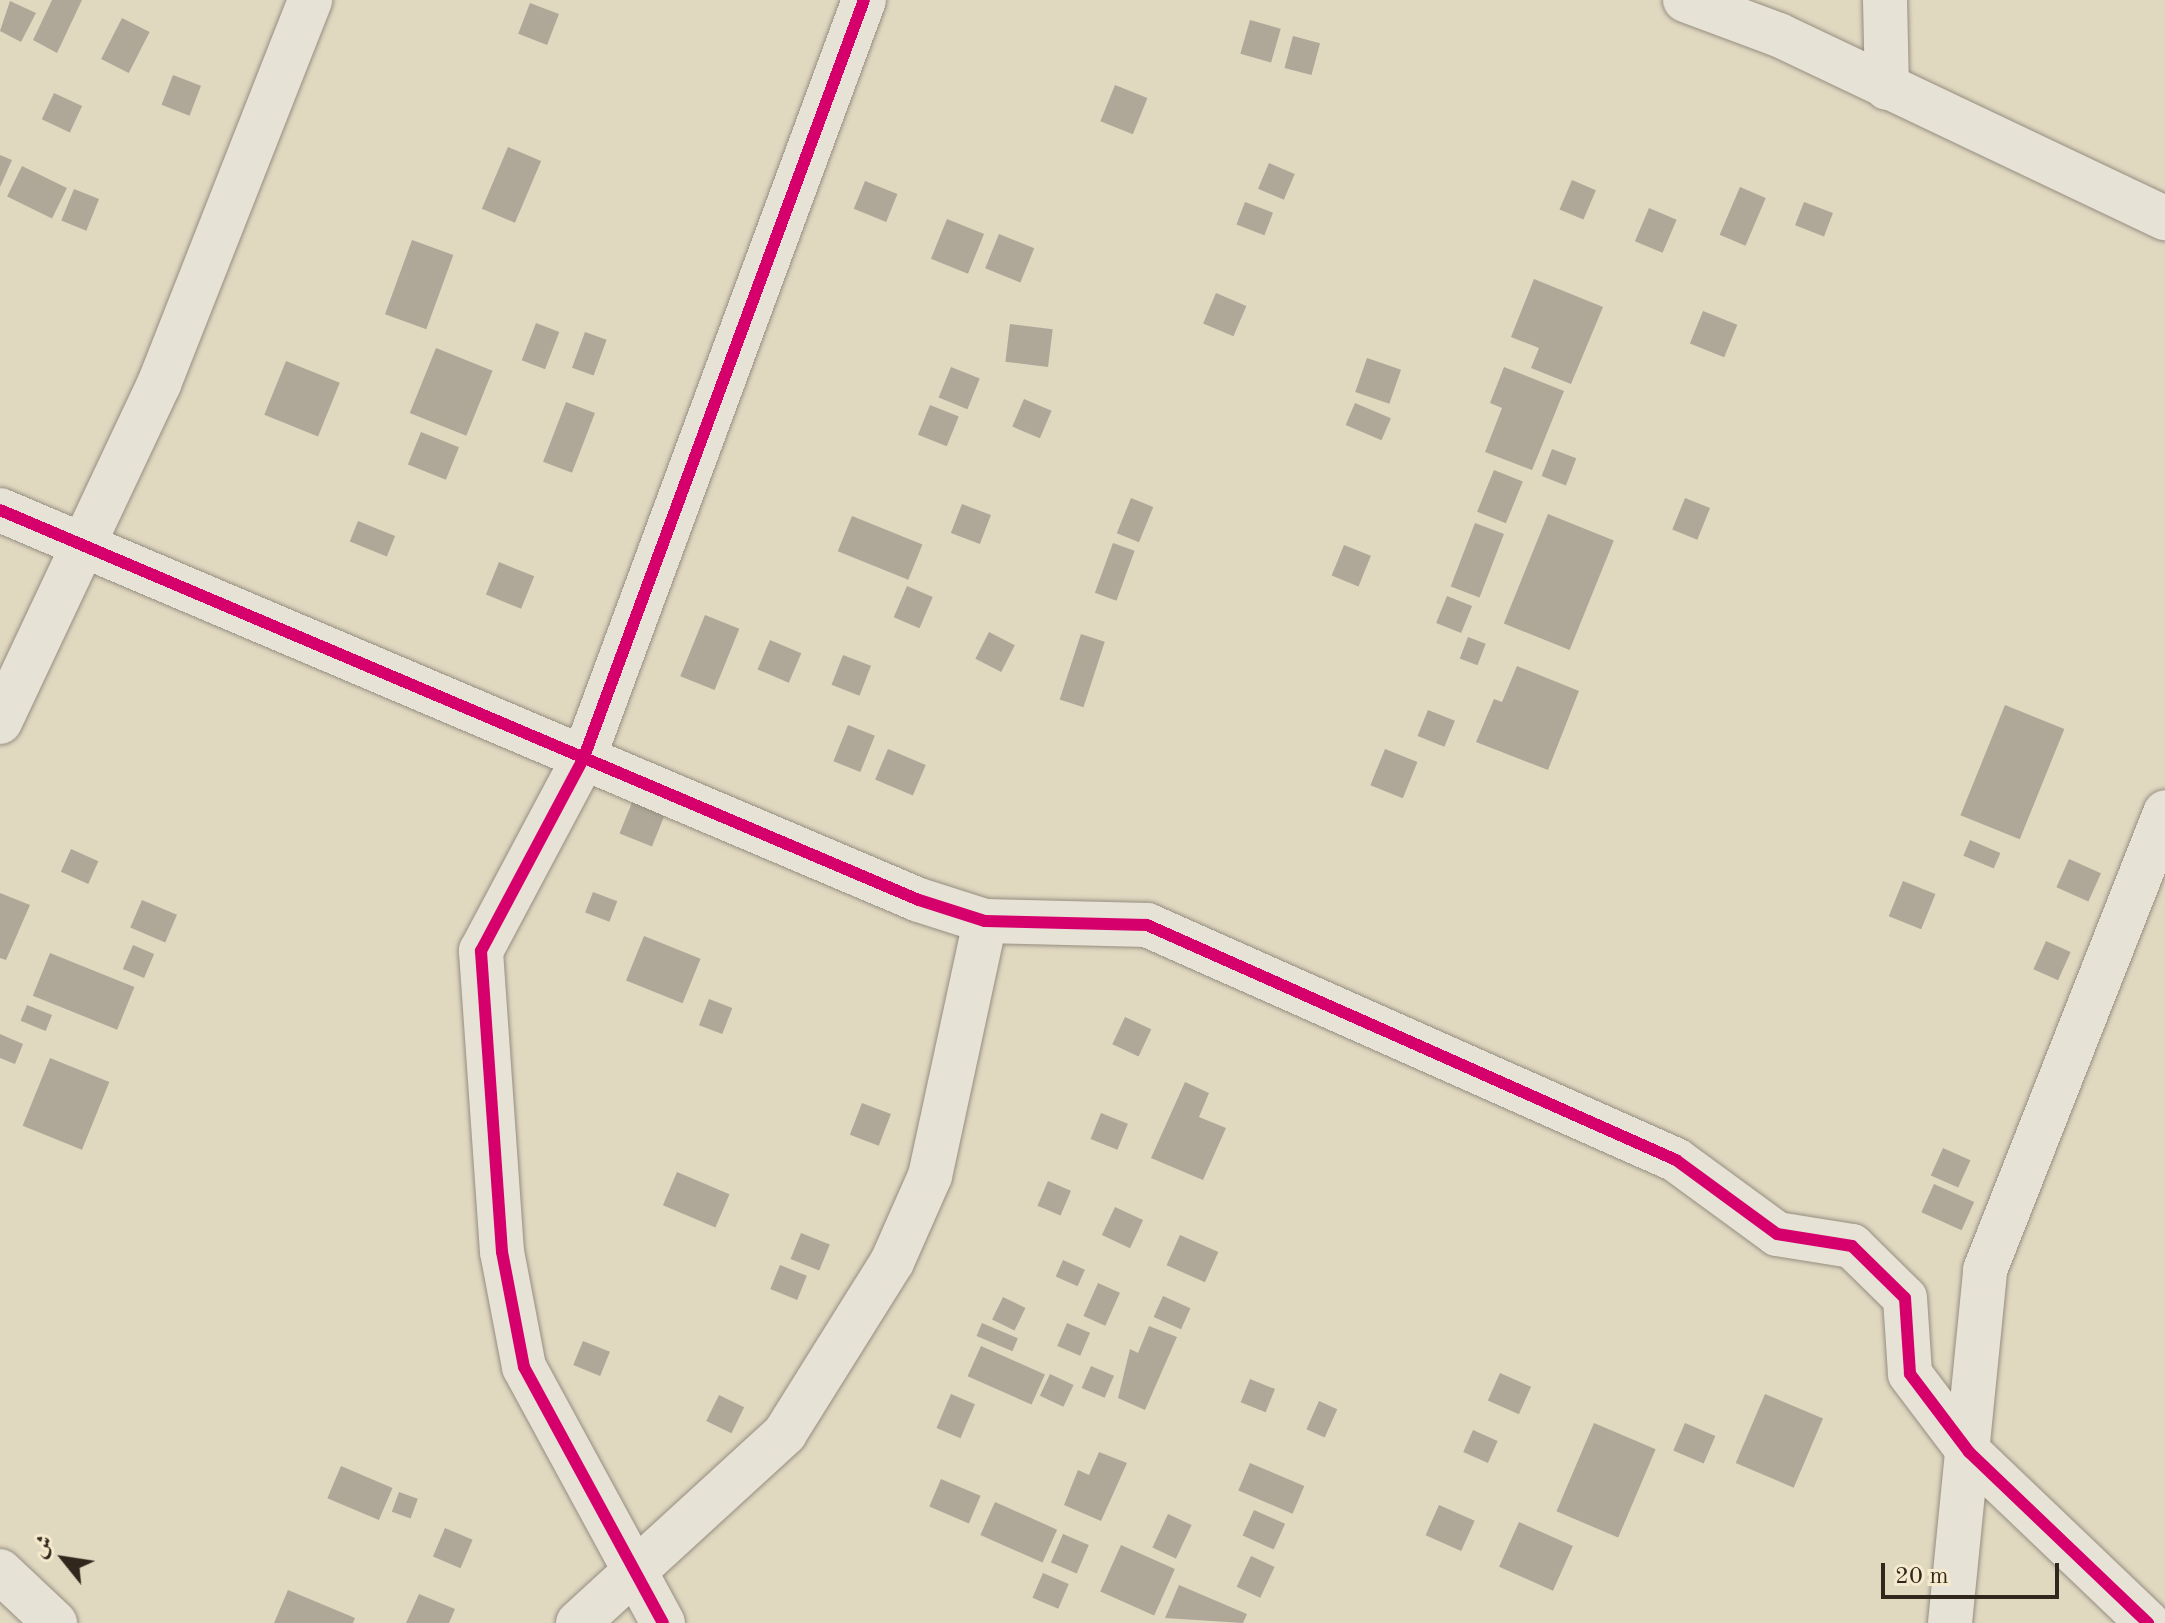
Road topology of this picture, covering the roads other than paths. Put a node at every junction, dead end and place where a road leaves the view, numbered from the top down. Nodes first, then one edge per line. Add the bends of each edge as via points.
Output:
1 (310, 0) edge
2 (864, 0) edge
3 (1685, 0) edge
4 (1885, 0) edge
5 (1887, 88) junction
6 (2165, 218) edge
7 (0, 510) edge
8 (79, 548) junction
9 (0, 722) edge
10 (584, 757) junction
11 (2165, 812) edge
12 (985, 921) junction
13 (1969, 1452) junction
14 (638, 1569) junction
15 (0, 1571) edge
16 (55, 1623) edge
17 (578, 1623) edge
18 (663, 1623) edge
19 (1950, 1623) edge
20 (2148, 1623) edge

1 - 8 street via 165,369
2 - 10 street
3 - 5 street via 1779,35
4 - 5 street
5 - 6 street
7 - 8 street
8 - 9 street
8 - 10 street
10 - 12 street via 919,900
10 - 14 street via 481,951 502,1252 524,1367
11 - 13 street via 1985,1270
12 - 13 street via 1147,925 1676,1160 1777,1234 1852,1246 1905,1298 1910,1374
12 - 14 street via 930,1176 892,1262 785,1433
13 - 19 street
13 - 20 street
14 - 17 street
14 - 18 street
15 - 16 street

